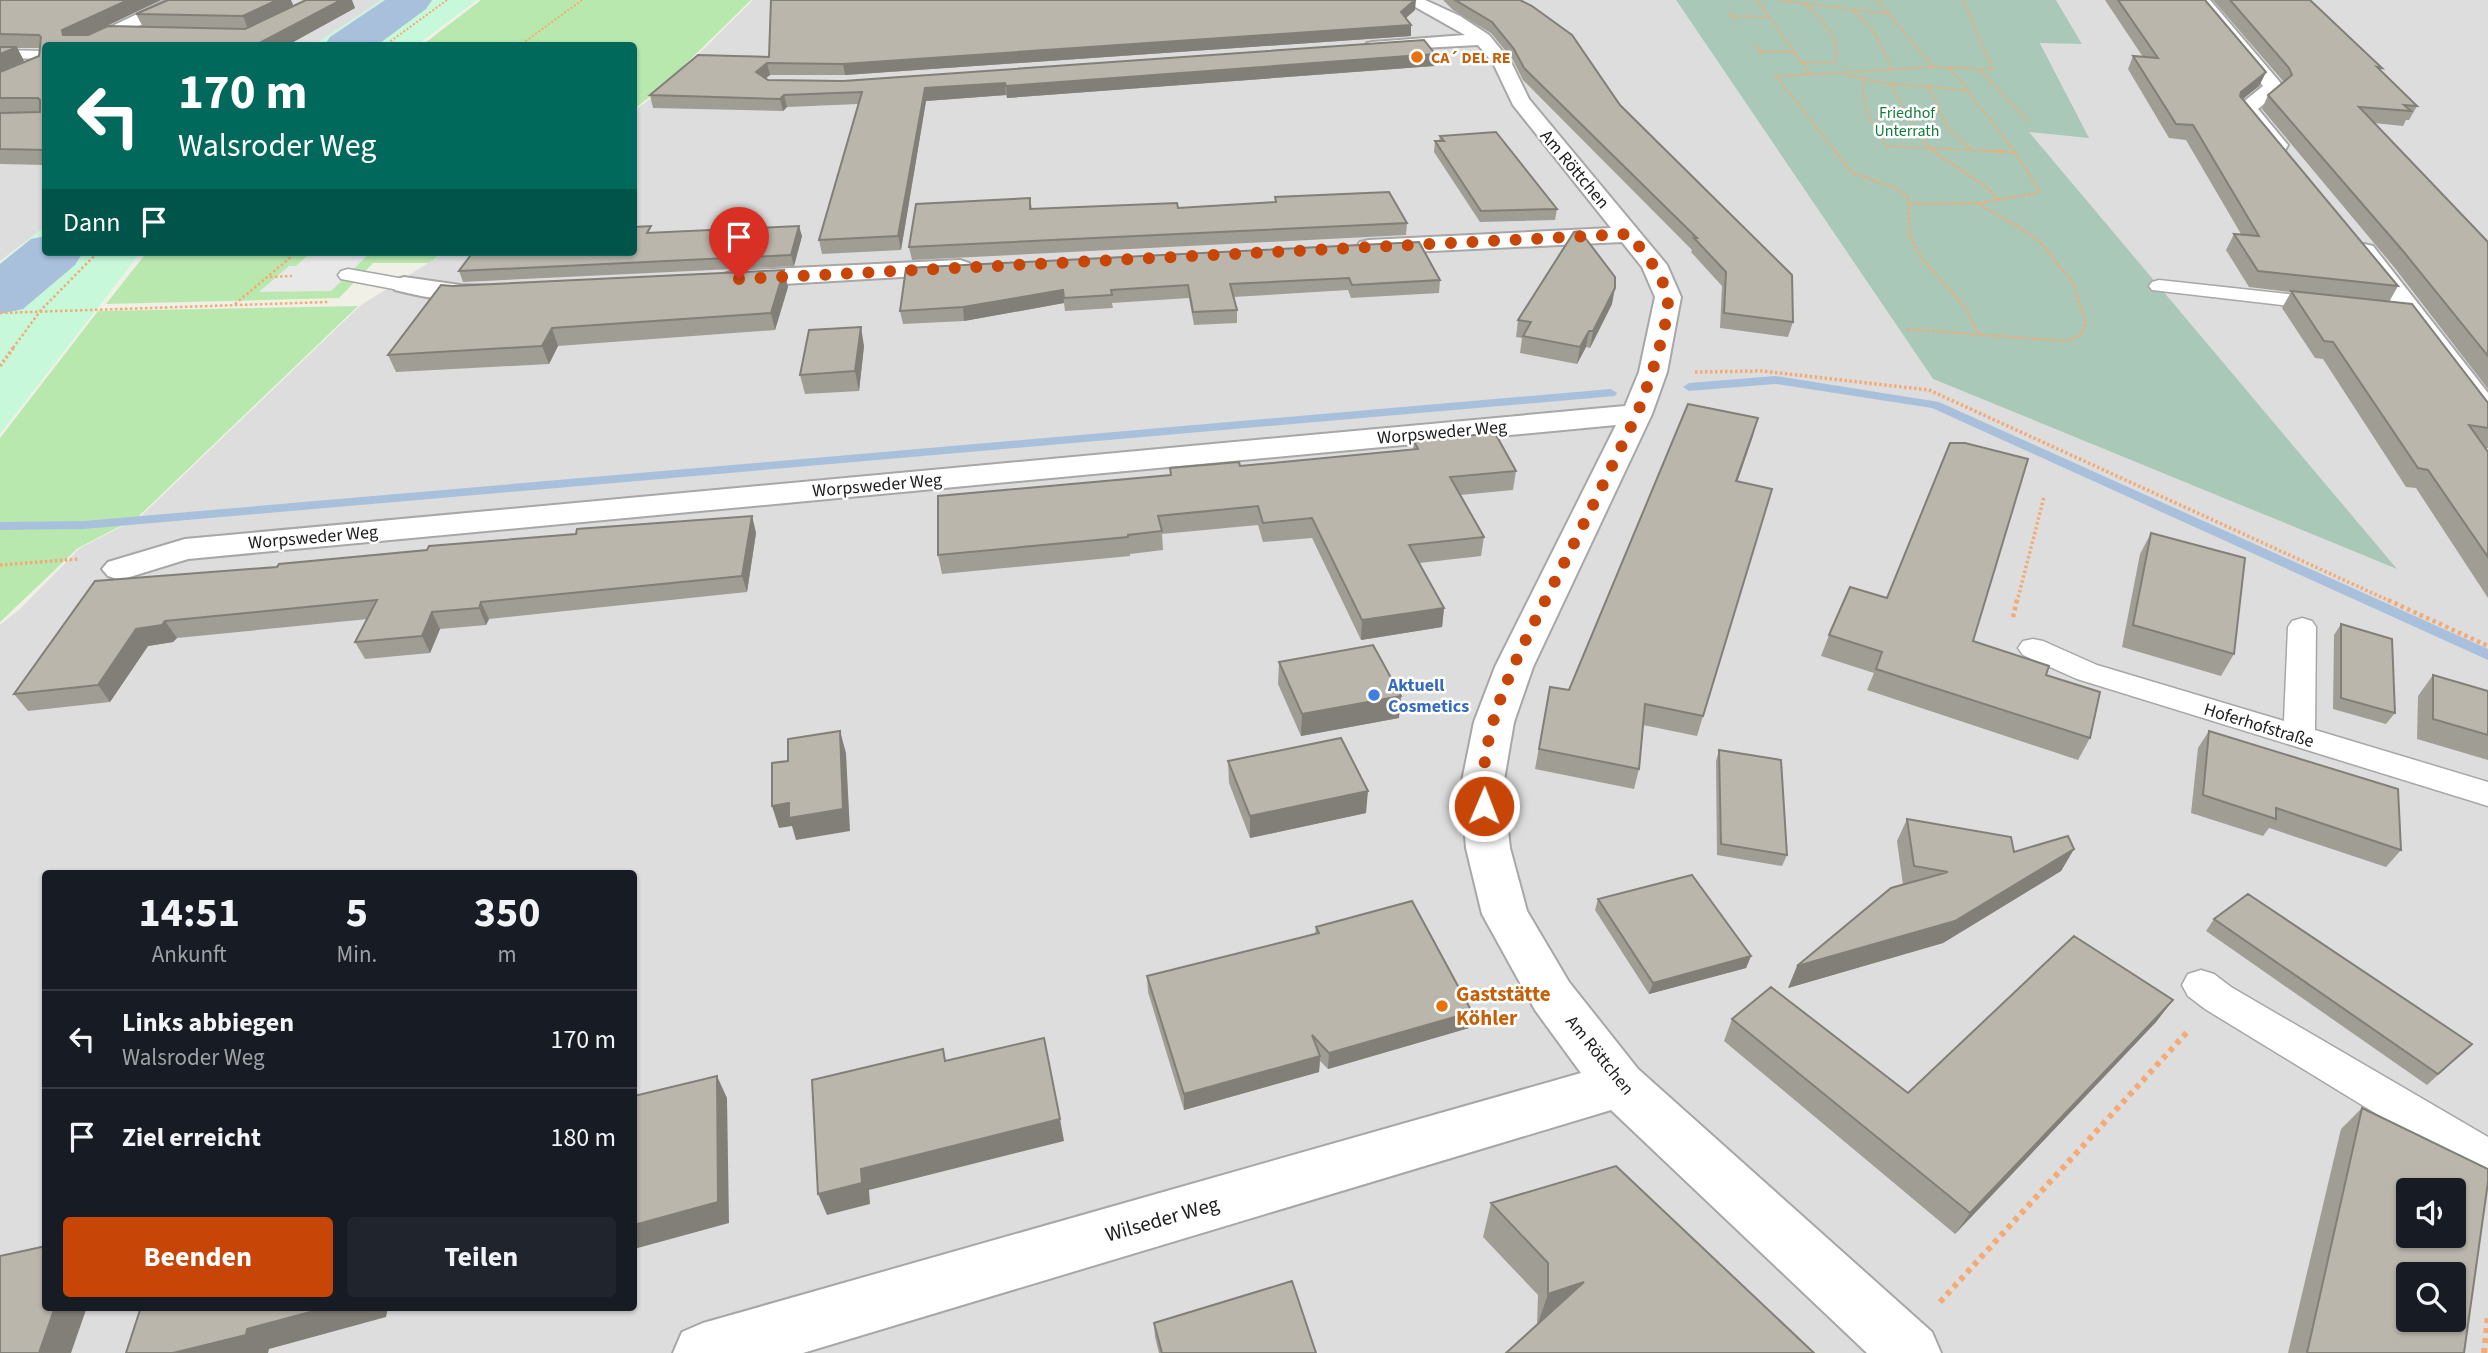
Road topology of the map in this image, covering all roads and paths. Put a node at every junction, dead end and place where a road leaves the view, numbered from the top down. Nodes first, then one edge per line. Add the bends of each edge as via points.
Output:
1 (181, 0) edge
2 (447, 0) edge
3 (582, 0) edge
4 (1411, 0) edge
5 (1757, 0) edge
6 (1778, 0) edge
7 (1877, 0) edge
8 (1963, 0) edge
9 (2202, 0) edge
10 (1805, 3) junction
11 (1852, 9) junction
12 (1729, 12) dead end
13 (1890, 14) dead end
14 (1732, 16) junction
15 (1769, 17) junction
16 (1735, 20) dead end
17 (107, 33) junction
18 (146, 34) edge
19 (1483, 40) junction
20 (88, 42) edge
21 (389, 42) edge
22 (524, 42) edge
23 (1756, 46) dead end
24 (1358, 48) edge
25 (1759, 51) junction
26 (1795, 52) junction
27 (0, 54) edge
28 (42, 55) edge
29 (1763, 56) dead end
30 (42, 62) edge
31 (1803, 63) junction
32 (1934, 68) junction
33 (1950, 68) junction
34 (1979, 69) junction
35 (1893, 71) junction
36 (1838, 74) junction
37 (1811, 75) junction
38 (11, 76) edge
39 (1865, 79) junction
40 (1891, 84) junction
41 (1927, 85) junction
42 (1967, 90) junction
43 (2029, 122) dead end
44 (1928, 147) junction
45 (1972, 150) junction
46 (2012, 152) junction
47 (2289, 160) edge
48 (1999, 200) junction
49 (1978, 203) junction
50 (1910, 204) junction
51 (2348, 233) edge
52 (1629, 234) junction
53 (1351, 248) edge
54 (94, 256) edge
55 (293, 256) edge
56 (989, 267) edge
57 (348, 275) dead end
58 (292, 276) dead end
59 (269, 277) junction
60 (711, 281) edge
61 (404, 285) junction
62 (2159, 286) dead end
63 (516, 290) edge
64 (234, 305) junction
65 (2346, 306) edge
66 (41, 310) junction
67 (2386, 311) edge
68 (0, 313) edge
69 (2412, 314) junction
70 (1907, 329) dead end
71 (1979, 334) junction
72 (0, 366) edge
73 (1653, 372) junction
74 (1637, 414) junction
75 (2488, 414) edge
76 (2044, 498) dead end
77 (0, 565) edge
78 (120, 569) joint
79 (2302, 627) dead end
80 (2488, 646) edge
81 (2033, 648) joint
82 (2299, 738) junction
83 (2488, 794) edge
84 (2210, 992) joint
85 (1620, 1085) junction
86 (2488, 1159) edge
87 (2488, 1315) edge
88 (787, 1341) edge
89 (1907, 1348) edge
90 (703, 1353) edge
91 (2484, 1353) edge

1 - 17 street
2 - 21 path
3 - 22 path
4 - 19 street, Am Röttchen
5 - 15 path
6 - 10 path
7 - 32 path
8 - 34 path via 1993,69
9 - 47 street via 2274,87 2246,108
10 - 11 path
10 - 31 path via 1831,33 1838,55 1836,62
11 - 13 path
11 - 35 path via 1875,33
12 - 14 path
14 - 15 path
14 - 16 path
15 - 26 path
17 - 18 lane
17 - 20 street
19 - 24 street
19 - 52 street, Am Röttchen via 1500,60 1520,102
23 - 25 path
25 - 26 path
25 - 29 path
26 - 31 path
27 - 28 lane
30 - 38 street
31 - 37 path
32 - 33 path
32 - 35 path
33 - 34 path
33 - 42 path
34 - 43 path
35 - 36 path
36 - 37 path
36 - 39 path
37 - 50 path via 1776,76 1852,173 1894,187 1908,196
39 - 40 path
39 - 44 path via 1862,96 1887,146
40 - 41 path
40 - 44 path
41 - 42 path
41 - 45 path via 1948,128
42 - 46 path
44 - 45 path
44 - 48 path via 1990,188
45 - 46 path
46 - 48 path via 2039,190 2027,197
48 - 49 path
49 - 50 path
49 - 71 path via 2020,228 2054,258 2073,283 2086,324 2080,336 2064,341
50 - 71 path via 1910,237 1922,259 1965,307
51 - 69 street
52 - 53 street
52 - 73 street, Am Röttchen via 1654,265 1668,297
54 - 66 path
55 - 59 path
56 - 60 street
57 - 61 lane
58 - 59 path
59 - 64 path
61 - 63 street via 460,293
61 - 64 path via 332,302
62 - 65 lane
64 - 66 path
66 - 68 path
66 - 72 path
67 - 69 lane
69 - 75 street
70 - 71 path
73 - 74 street, Am Röttchen
73 - 80 path via 1762,371 1929,390
74 - 78 street, Worpsweder Weg via 186,549
74 - 85 street, Am Röttchen via 1514,667 1494,722 1482,786 1488,848 1505,914 1552,996
76 - 81 path via 2011,625
77 - 78 path via 79,559
79 - 82 lane
81 - 82 lane, Hoferhofstraße via 2087,672
82 - 83 lane, Hoferhofstraße
84 - 86 lane
84 - 89 path
85 - 88 street, Wilseder Weg
85 - 89 street, Am Röttchen
87 - 91 path
88 - 90 street, Wilseder Weg

